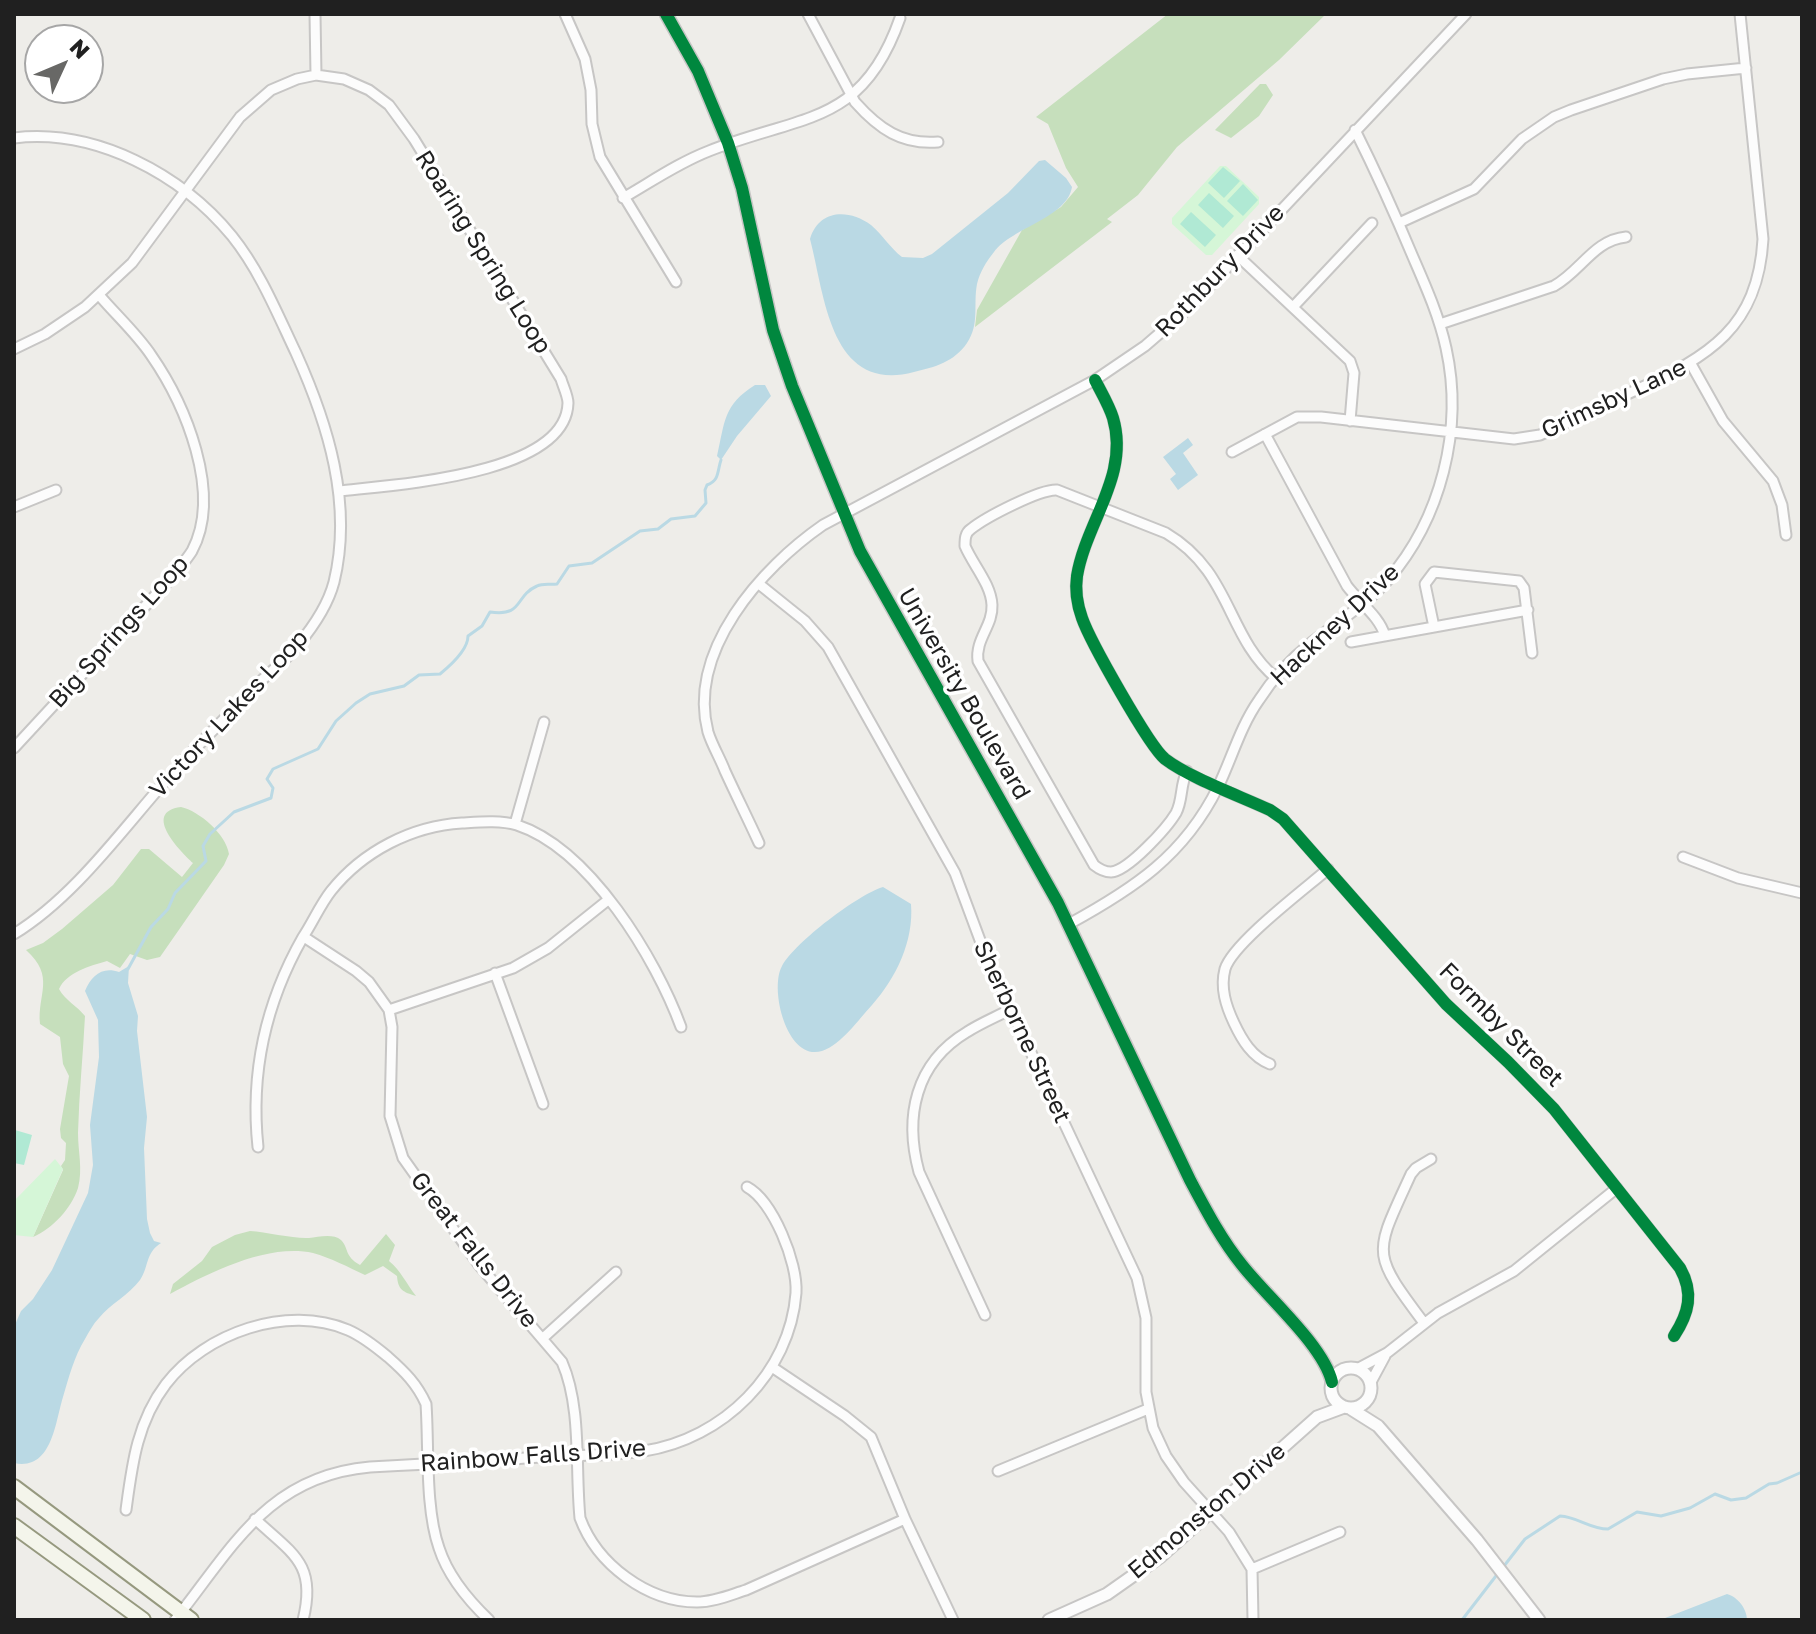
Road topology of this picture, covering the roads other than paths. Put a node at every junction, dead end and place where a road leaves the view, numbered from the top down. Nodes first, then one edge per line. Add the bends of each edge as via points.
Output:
1 (315, 14) edge
2 (565, 14) edge
3 (666, 14) edge
4 (808, 14) edge
5 (1466, 14) edge
6 (1740, 14) edge
7 (900, 18) dead end
8 (1746, 68) junction
9 (316, 75) junction
10 (852, 96) junction
11 (1355, 130) junction
12 (14, 138) edge
13 (938, 142) dead end
14 (728, 143) junction
15 (185, 190) junction
16 (623, 198) junction
17 (1372, 223) dead end
18 (1399, 223) junction
19 (1626, 237) dead end
20 (1237, 255) junction
21 (676, 282) dead end
22 (99, 295) junction
23 (1293, 307) junction
24 (1440, 324) junction
25 (14, 349) edge
26 (1691, 364) junction
27 (1095, 380) junction
28 (1350, 421) junction
29 (1450, 433) junction
30 (1265, 434) junction
31 (1232, 452) dead end
32 (56, 490) dead end
33 (339, 491) junction
34 (14, 507) edge
35 (1101, 508) junction
36 (843, 513) junction
37 (1786, 535) dead end
38 (759, 584) junction
39 (1361, 605) junction
40 (1528, 610) junction
41 (1434, 627) junction
42 (1385, 636) junction
43 (1351, 642) dead end
44 (1532, 653) dead end
45 (1276, 678) junction
46 (544, 722) dead end
47 (14, 748) edge
48 (1187, 771) junction
49 (1219, 785) junction
50 (515, 824) junction
51 (759, 843) dead end
52 (1683, 857) dead end
53 (1328, 869) junction
54 (1802, 893) edge
55 (608, 900) junction
56 (1069, 924) junction
57 (14, 934) edge
58 (304, 937) junction
59 (495, 973) junction
60 (1011, 1009) junction
61 (389, 1010) junction
62 (681, 1027) dead end
63 (1270, 1064) dead end
64 (543, 1104) dead end
65 (258, 1147) dead end
66 (1431, 1159) dead end
67 (747, 1187) dead end
68 (1617, 1188) junction
69 (616, 1272) dead end
70 (985, 1315) dead end
71 (1424, 1323) junction
72 (1674, 1336) dead end
73 (543, 1338) junction
74 (1318, 1352) junction
75 (1387, 1353) junction
76 (772, 1367) junction
77 (1352, 1369) junction
78 (1371, 1382) junction
79 (1332, 1387) junction
80 (1369, 1398) junction
81 (1347, 1408) junction
82 (1148, 1409) junction
83 (1317, 1417) junction
84 (1378, 1426) junction
85 (576, 1455) junction
86 (429, 1465) junction
87 (998, 1471) dead end
88 (14, 1487) edge
89 (126, 1510) dead end
90 (1211, 1510) junction
91 (255, 1519) junction
92 (905, 1519) junction
93 (14, 1526) edge
94 (1340, 1532) dead end
95 (1252, 1569) junction
96 (182, 1617) edge
97 (143, 1620) edge
98 (303, 1620) edge
99 (489, 1620) edge
100 (953, 1620) edge
101 (1049, 1620) edge
102 (1253, 1620) edge
103 (1539, 1620) edge

1 - 9 street
2 - 16 street via 590,78 597,149
3 - 14 street, University Boulevard via 698,71
4 - 10 street
5 - 11 street, Rothbury Drive
6 - 8 street, Grimsby Lane
7 - 10 street via 883,60
8 - 18 street via 1663,79 1554,117 1522,139 1474,189
8 - 26 street, Grimsby Lane via 1763,239 1759,274 1738,320
9 - 15 street via 271,90 253,104
9 - 33 street, Roaring Spring Loop via 344,79 389,105 561,379 568,403 560,426 544,444 513,460 465,476
10 - 13 street via 875,123 897,138
10 - 14 street via 816,116
11 - 18 street, Hackney Drive
11 - 20 street, Rothbury Drive
12 - 15 street, Victory Lakes Loop via 89,144 123,155
14 - 16 street via 681,163
14 - 36 street, University Boulevard via 773,330
15 - 22 street via 132,263
15 - 33 street, Victory Lakes Loop via 232,237 271,299 317,401
16 - 21 street
17 - 23 street
18 - 24 street, Hackney Drive
19 - 24 street via 1599,246 1554,286
20 - 23 street
20 - 27 street, Rothbury Drive via 1174,323
22 - 25 street
22 - 47 street, Big Springs Loop via 170,384 197,449 201,520 192,550 174,575
23 - 28 street via 1350,361
24 - 29 street, Hackney Drive via 1451,374
26 - 29 street, Grimsby Lane via 1540,435 1514,439
26 - 37 street via 1723,421 1773,481
27 - 35 street, Formby Street via 1117,440 1113,477
27 - 36 street, Rothbury Drive
28 - 29 street, Grimsby Lane
28 - 30 street, Grimsby Lane via 1297,417
29 - 39 street, Hackney Drive via 1442,478 1423,528 1387,581
30 - 31 street, Grimsby Lane
30 - 39 street
32 - 34 street
33 - 57 street, Victory Lakes Loop via 340,543 333,584 321,614 297,647 186,759 63,896
35 - 45 street via 1166,533 1193,552 1213,577 1255,655
35 - 48 street, Formby Street via 1077,579 1083,621 1153,746
35 - 48 street via 1057,490 1042,491 971,528 965,546 992,605 978,661 1099,869 1117,870 1154,840 1178,809
36 - 38 street, Rothbury Drive via 794,546
36 - 56 street, University Boulevard via 880,589
38 - 51 street, Rothbury Drive via 719,638 706,675 704,705 710,737
38 - 60 street, Sherborne Street via 805,621 834,657 955,873
39 - 42 street via 1382,624
39 - 45 street, Hackney Drive
40 - 41 street
40 - 41 street via 1519,581 1440,571 1425,584
40 - 44 street
41 - 42 street
42 - 43 street
45 - 49 street, Hackney Drive via 1246,720
46 - 50 street
48 - 49 street, Formby Street
49 - 53 street, Formby Street via 1283,819
49 - 56 street, Hackney Drive via 1199,820 1163,863
50 - 55 street via 561,850
50 - 58 street via 442,824 408,833 352,868 331,891
52 - 54 street via 1738,878
53 - 63 street via 1237,949 1226,966 1223,990 1232,1018 1251,1052
53 - 68 street, Formby Street via 1446,1004 1554,1109
55 - 59 street via 548,948
55 - 62 street via 661,979
56 - 74 street, University Boulevard via 1214,1225
58 - 61 street via 369,982
58 - 65 street via 266,1024 254,1116
59 - 61 street
59 - 64 street
60 - 70 street via 966,1032 944,1051 919,1088 911,1119 919,1172
60 - 82 street, Sherborne Street via 1137,1278 1146,1318
61 - 73 street, Great Falls Drive via 390,1116 403,1158 479,1265
66 - 71 street via 1411,1174 1386,1227 1382,1252 1388,1274
67 - 76 street, Rainbow Falls Drive via 757,1192 781,1231 797,1283 794,1320
68 - 71 street via 1514,1271
68 - 72 street, Formby Street via 1685,1276 1689,1307
69 - 73 street
71 - 75 street
73 - 85 street, Great Falls Drive via 570,1380
74 - 77 street, University Boulevard
74 - 79 street, University Boulevard
75 - 77 street
75 - 78 street
76 - 85 street, Rainbow Falls Drive via 747,1400 701,1433 645,1451
76 - 92 street via 871,1437
77 - 78 street
77 - 79 street via 1339,1372
78 - 80 street
79 - 81 street via 1335,1400
79 - 83 street, Edmonston Drive
80 - 81 street via 1360,1407
80 - 84 street
81 - 83 street, Edmonston Drive
81 - 84 street
82 - 87 street
82 - 90 street, Sherborne Street via 1166,1456
83 - 90 street, Edmonston Drive
84 - 103 street
85 - 86 street, Rainbow Falls Drive
85 - 92 street, Great Falls Drive via 586,1535 621,1573 671,1598 697,1602 746,1590
86 - 89 street via 426,1404 402,1369 348,1330 311,1321 273,1323 222,1339 168,1381 142,1427
86 - 91 street, Rainbow Falls Drive via 323,1475 285,1494
86 - 99 street via 439,1550 463,1591
88 - 96 main road
90 - 95 street, Sherborne Street
90 - 101 street, Edmonston Drive via 1161,1556 1107,1594
91 - 96 street, Rainbow Falls Drive
91 - 98 street via 300,1562 307,1576
92 - 100 street
93 - 97 main road
94 - 95 street
95 - 102 street

